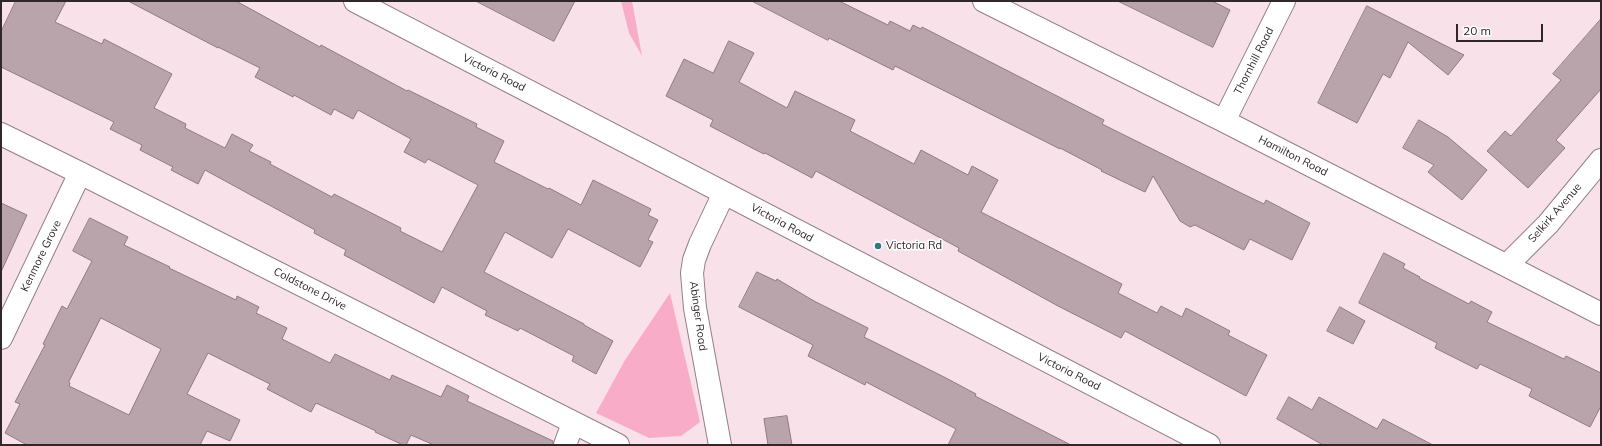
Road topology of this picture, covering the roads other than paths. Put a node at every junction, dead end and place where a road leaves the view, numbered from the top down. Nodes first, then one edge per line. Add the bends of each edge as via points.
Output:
1 (355, 1) edge
2 (984, 1) edge
3 (1284, 1) edge
4 (1224, 121) junction
5 (1, 134) edge
6 (1601, 160) edge
7 (80, 173) junction
8 (724, 193) junction
9 (1507, 265) junction
10 (1601, 314) edge
11 (1, 338) edge
12 (573, 423) junction
13 (565, 445) edge
14 (618, 445) edge
15 (720, 445) edge
16 (1209, 445) edge

1 - 8 street, Victoria Road
2 - 4 street, Hamilton Road
3 - 4 street, Thornhill Road
4 - 9 street, Hamilton Road
5 - 7 street, Coldstone Drive
6 - 9 street, Selkirk Avenue via 1548,224
7 - 11 street, Kenmore Grove
7 - 12 street, Coldstone Drive
8 - 15 street, Abinger Road via 700,244 692,273 695,308
8 - 16 street, Victoria Road
9 - 10 street, Hamilton Road
12 - 13 street
12 - 14 street, Coldstone Drive

